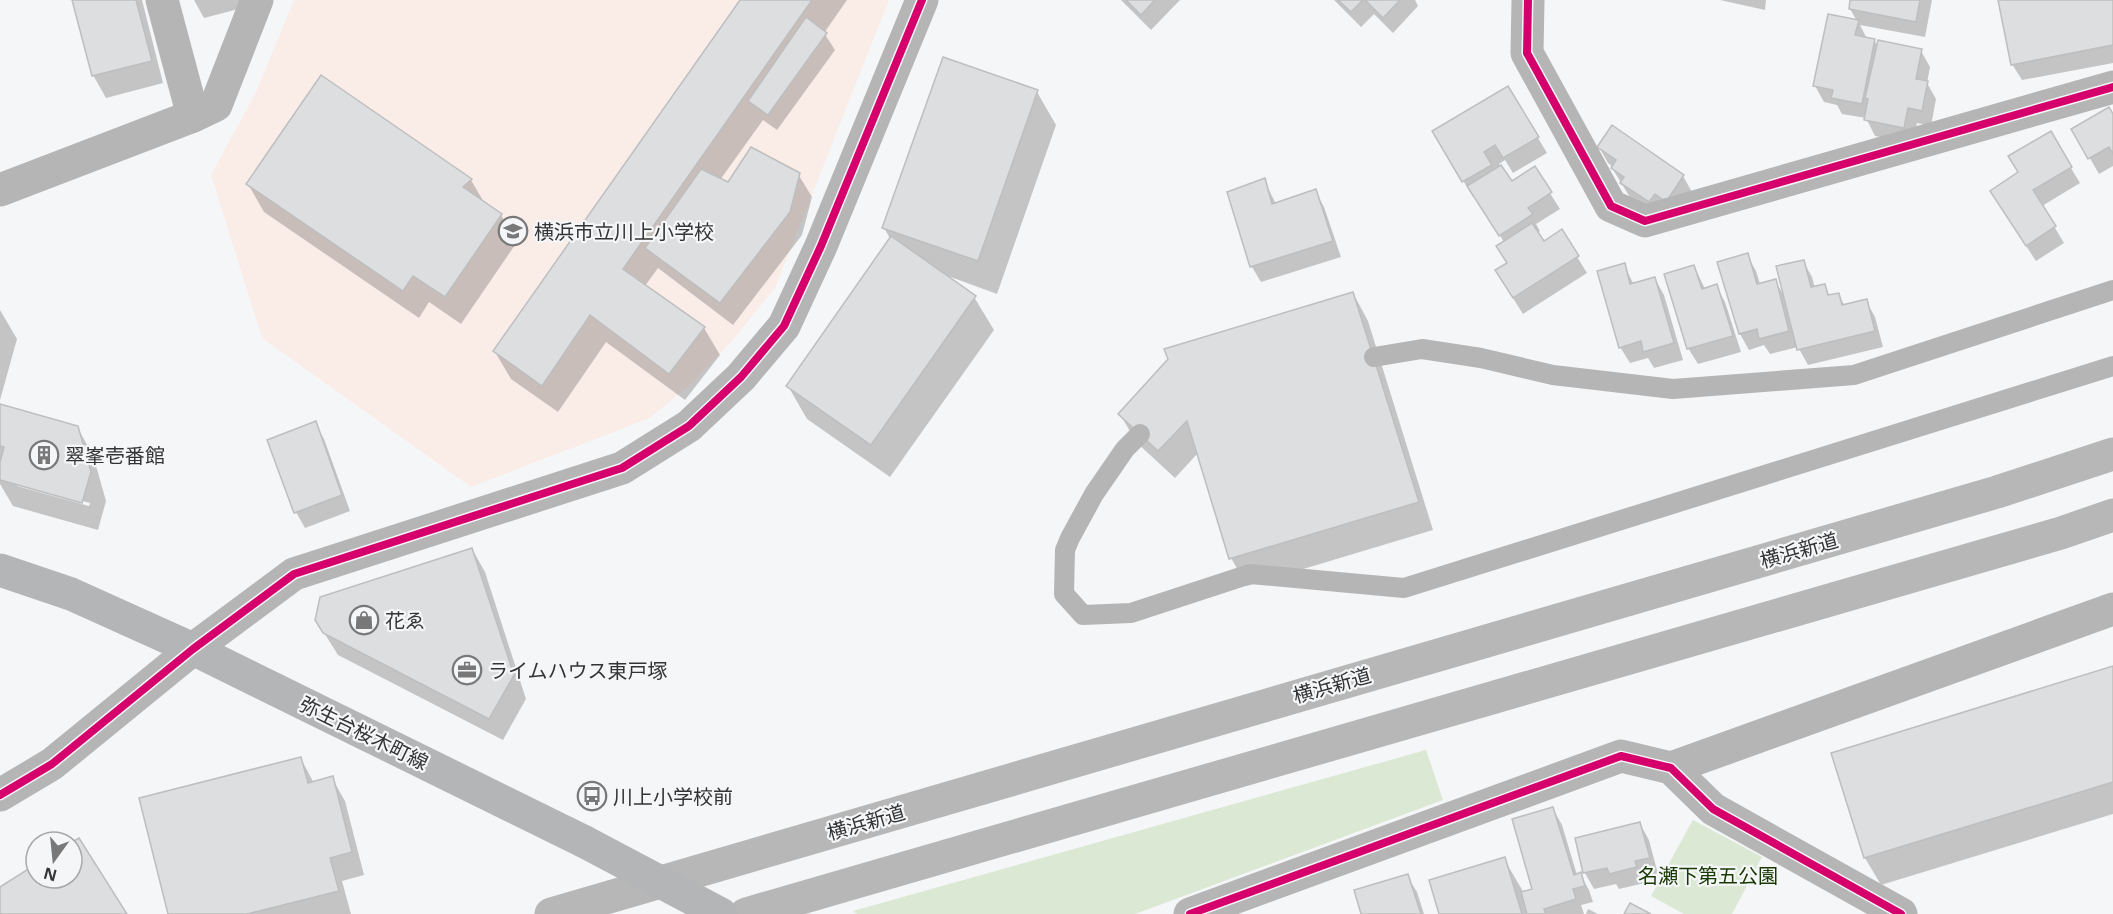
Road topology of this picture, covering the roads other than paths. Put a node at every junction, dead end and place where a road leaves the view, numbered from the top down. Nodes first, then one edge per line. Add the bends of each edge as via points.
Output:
1 (162, 0) edge
2 (257, 0) edge
3 (922, 0) edge
4 (1528, 0) edge
5 (2113, 87) edge
6 (193, 116) junction
7 (0, 190) edge
8 (2113, 290) edge
9 (1374, 357) dead end
10 (2113, 366) edge
11 (1140, 434) dead end
12 (2113, 454) edge
13 (2113, 515) edge
14 (0, 570) edge
15 (2113, 609) edge
16 (193, 649) junction
17 (1671, 768) junction
18 (0, 795) edge
19 (550, 914) edge
20 (721, 914) edge
21 (746, 914) edge
22 (1190, 914) edge
23 (1901, 914) edge

1 - 6 street
2 - 6 street via 216,105
3 - 16 street via 784,326 741,377 689,426 622,468 294,574
4 - 5 street via 1527,53 1611,206 1645,221
6 - 7 street
8 - 9 lane via 1854,375 1672,389 1553,375 1422,349
10 - 11 lane via 1404,588 1250,574 1131,613 1083,615 1064,594 1065,550 1094,494
12 - 19 highway, 横浜新道 via 1997,492
13 - 21 highway
14 - 16 main road, 弥生台桜木町線 via 70,594
15 - 17 street
16 - 18 street via 52,764
16 - 20 main road, 弥生台桜木町線, bridge via 585,842
17 - 22 street via 1621,756
17 - 23 street via 1713,809

